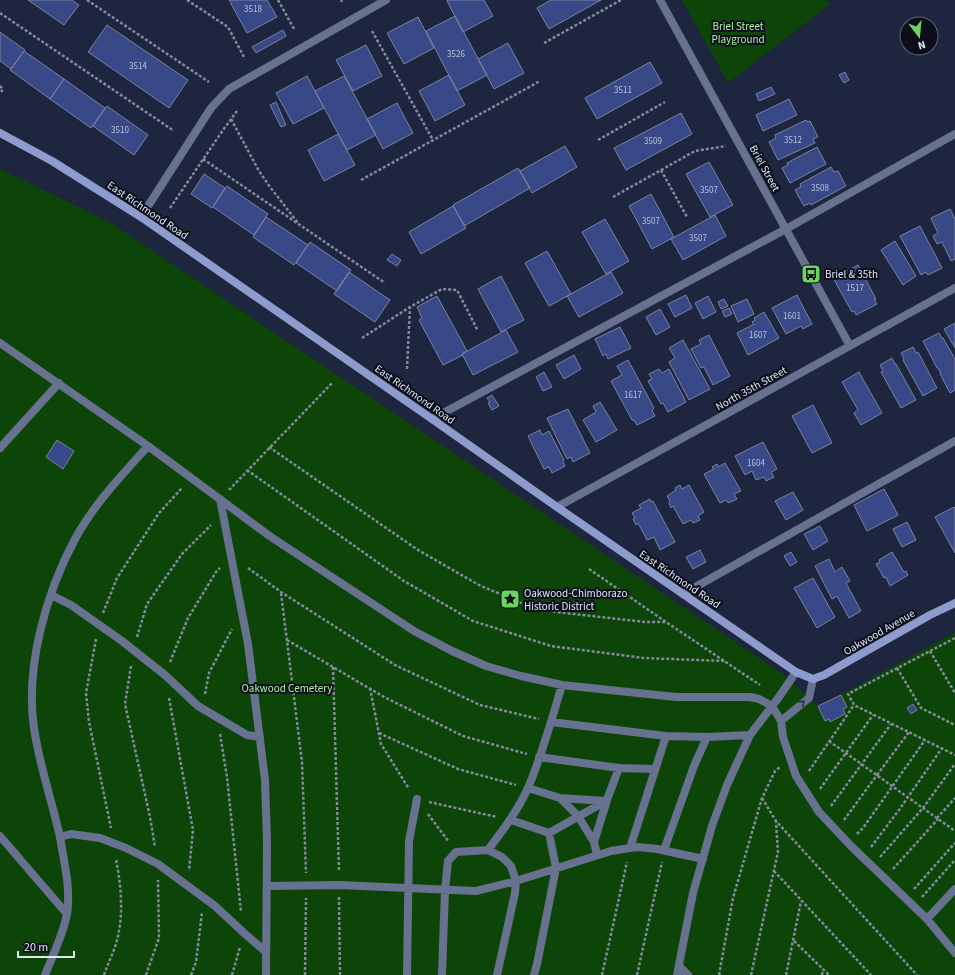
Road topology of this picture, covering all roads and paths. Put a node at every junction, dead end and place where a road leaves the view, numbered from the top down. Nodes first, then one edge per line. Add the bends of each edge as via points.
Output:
1 (87, 0) edge
2 (187, 0) edge
3 (278, 0) edge
4 (386, 0) edge
5 (621, 0) edge
6 (660, 0) edge
7 (0, 13) edge
8 (294, 29) dead end
9 (372, 31) dead end
10 (544, 43) dead end
11 (244, 56) dead end
12 (540, 81) dead end
13 (209, 82) dead end
14 (0, 86) edge
15 (0, 94) edge
16 (665, 102) dead end
17 (237, 111) dead end
18 (231, 119) junction
19 (174, 131) dead end
20 (0, 133) edge
21 (955, 134) edge
22 (433, 140) junction
23 (598, 140) dead end
24 (738, 141) junction
25 (203, 159) junction
26 (661, 170) junction
27 (361, 180) dead end
28 (613, 197) dead end
29 (170, 208) dead end
30 (141, 217) junction
31 (687, 217) dead end
32 (299, 225) junction
33 (786, 229) junction
34 (385, 283) dead end
35 (955, 288) edge
36 (410, 307) junction
37 (478, 331) dead end
38 (362, 338) dead end
39 (0, 343) edge
40 (850, 346) junction
41 (407, 369) dead end
42 (333, 382) dead end
43 (59, 383) junction
44 (432, 419) junction
45 (955, 441) edge
46 (148, 446) junction
47 (268, 447) junction
48 (0, 448) edge
49 (247, 470) junction
50 (191, 478) junction
51 (220, 499) junction
52 (557, 508) junction
53 (223, 513) junction
54 (232, 558) junction
55 (589, 569) dead end
56 (281, 592) junction
57 (683, 594) junction
58 (51, 595) junction
59 (955, 603) edge
60 (242, 608) junction
61 (666, 622) junction
62 (99, 625) junction
63 (955, 638) edge
64 (287, 640) junction
65 (134, 650) junction
66 (930, 651) junction
67 (725, 661) junction
68 (333, 667) junction
69 (897, 668) junction
70 (796, 672) junction
71 (812, 678) junction
72 (562, 685) junction
73 (370, 688) junction
74 (955, 693) edge
75 (779, 697) junction
76 (772, 706) junction
77 (854, 706) junction
78 (202, 708) junction
79 (873, 715) junction
80 (218, 718) junction
81 (781, 721) junction
82 (551, 722) junction
83 (891, 724) junction
84 (955, 725) edge
85 (379, 732) junction
86 (909, 732) junction
87 (750, 735) junction
88 (666, 736) junction
89 (260, 737) junction
90 (707, 737) junction
91 (925, 740) junction
92 (829, 741) junction
93 (942, 748) junction
94 (846, 753) junction
95 (955, 755) edge
96 (790, 756) junction
97 (539, 757) junction
98 (862, 764) junction
99 (955, 764) edge
100 (619, 768) junction
101 (655, 770) junction
102 (807, 774) dead end
103 (877, 775) junction
104 (893, 786) junction
105 (528, 788) junction
106 (817, 792) dead end
107 (907, 797) junction
108 (560, 798) junction
109 (762, 798) junction
110 (955, 798) edge
111 (417, 800) junction
112 (606, 801) junction
113 (923, 808) junction
114 (829, 809) dead end
115 (578, 816) junction
116 (938, 818) junction
117 (511, 820) junction
118 (776, 821) junction
119 (842, 824) dead end
120 (955, 825) edge
121 (952, 828) junction
122 (955, 831) edge
123 (549, 833) junction
124 (0, 836) edge
125 (60, 837) junction
126 (854, 837) dead end
127 (114, 842) junction
128 (594, 842) junction
129 (955, 843) edge
130 (630, 848) junction
131 (488, 850) junction
132 (664, 850) junction
133 (868, 850) dead end
134 (456, 852) junction
135 (596, 855) junction
136 (703, 859) junction
137 (877, 860) dead end
138 (955, 860) edge
139 (158, 864) junction
140 (556, 868) junction
141 (774, 871) junction
142 (890, 872) dead end
143 (516, 881) junction
144 (339, 885) junction
145 (267, 886) junction
146 (307, 887) junction
147 (409, 888) junction
148 (955, 889) edge
149 (445, 890) junction
150 (911, 892) dead end
151 (204, 898) junction
152 (801, 900) junction
153 (919, 900) dead end
154 (67, 914) junction
155 (927, 920) junction
156 (244, 933) junction
157 (793, 940) junction
158 (266, 952) junction
159 (955, 953) edge
160 (679, 966) junction
161 (824, 969) junction
162 (45, 975) edge
163 (104, 975) edge
164 (146, 975) edge
165 (191, 975) edge
166 (232, 975) edge
167 (266, 975) edge
168 (305, 975) edge
169 (340, 975) edge
170 (407, 975) edge
171 (442, 975) edge
172 (497, 975) edge
173 (534, 975) edge
174 (602, 975) edge
175 (637, 975) edge
176 (677, 975) edge
177 (688, 975) edge
178 (719, 975) edge
179 (751, 975) edge
180 (786, 975) edge
181 (822, 975) edge
182 (829, 975) edge
183 (871, 975) edge
184 (917, 975) edge

1 - 13 path
2 - 11 path via 228,27
3 - 8 path
4 - 30 street via 229,89 211,108
5 - 10 path
6 - 24 street, Briel Street
7 - 19 path
9 - 22 path
12 - 22 path
14 - 15 path via 3,89
16 - 23 path
17 - 18 path
18 - 25 path
18 - 32 path via 259,171
20 - 30 street, East Richmond Road via 52,161
21 - 33 street
22 - 27 path
24 - 26 path via 724,147 695,151
24 - 33 street, Briel Street
25 - 29 path
25 - 32 path
26 - 28 path
26 - 31 path
30 - 44 street, East Richmond Road
32 - 34 path
33 - 40 street, Briel Street
33 - 44 street
35 - 40 street, North 35th Street
36 - 37 path via 442,289 457,290
36 - 38 path
36 - 41 path
39 - 43 street
40 - 52 street, North 35th Street
42 - 47 path
43 - 46 street
43 - 48 street
44 - 52 street, East Richmond Road
45 - 57 street
46 - 50 street
46 - 58 street via 90,514 75,538
47 - 49 path
47 - 61 path via 418,550 479,586 526,605 556,612
49 - 51 path
49 - 67 path via 404,581 473,621 551,646 644,658
50 - 51 street
50 - 62 path via 159,513 117,578
51 - 53 street
51 - 72 street via 309,563 414,630 452,651 493,668
52 - 57 street, East Richmond Road
53 - 54 street
53 - 65 path via 182,554 147,604
54 - 56 path
54 - 60 street
55 - 61 path
56 - 64 path
56 - 82 path via 395,665 480,705
57 - 70 street, East Richmond Road
58 - 62 street via 71,605
58 - 125 street via 38,645 32,704 38,749
59 - 71 street, Oakwood Avenue via 824,675
60 - 78 path via 209,673
60 - 89 street
61 - 67 path
62 - 65 street
62 - 127 path via 86,693 89,722
63 - 66 path
64 - 68 path
64 - 146 path via 302,762
65 - 78 street
65 - 139 path via 125,704
66 - 69 path
66 - 74 path
67 - 75 path
68 - 73 path
68 - 144 path
69 - 77 path via 848,694
69 - 84 path via 922,708
70 - 71 street, East Richmond Road
70 - 75 street
81 -> 71 street via 809,698
72 - 76 street via 676,696 750,698 759,699
72 - 82 street
73 - 85 path
73 - 97 path via 463,736
75 - 76 street
76 - 81 street
76 - 87 street
77 - 79 path
77 - 92 path
78 - 80 street
79 - 83 path
79 - 94 path
80 - 89 street via 248,735
80 - 156 path
81 - 96 street via 783,737
82 - 88 street
82 - 97 street
83 - 86 path
83 - 98 path
85 - 105 path via 458,769
85 - 111 path via 381,744
86 - 91 path
86 - 103 path
87 - 90 street
87 - 136 street via 727,785
88 - 90 street
88 - 101 street
89 - 145 street via 265,780
90 - 132 street
91 - 93 path
91 - 104 path
92 - 94 path
92 - 102 path
93 - 95 path
93 - 107 path
94 - 98 path
94 - 106 path
96 - 109 path via 775,771
96 - 155 street via 796,776 819,812
97 - 100 street
97 - 105 street
98 - 103 path
98 - 114 path
99 - 113 path
100 - 101 street
100 - 112 street
101 - 130 street
103 - 104 path
103 - 119 path
104 - 107 path
104 - 126 path
105 - 108 street
105 - 117 street
107 - 113 path
107 - 133 path
108 - 112 street
108 - 115 street
109 - 118 path
109 - 178 path via 733,898
110 - 116 path
111 - 117 path
111 - 134 path
111 - 147 street via 409,841
112 - 115 street
112 - 128 street
113 - 116 path
113 - 137 path
115 - 123 street
115 - 128 street
116 - 121 path
116 - 142 path
117 - 123 street
117 - 131 street
118 - 141 path via 778,852
118 - 184 path
120 - 121 path
121 - 122 path
123 - 140 street
124 - 154 street
125 - 127 street via 71,834 84,835
125 - 154 street via 68,889
127 - 139 street
127 - 163 path via 122,910 117,940
128 - 135 street
129 - 150 path
130 - 132 street
130 - 135 street
130 - 174 path
131 - 134 street
131 - 143 street via 502,857 511,866
132 - 136 street
132 - 175 path
134 - 149 street via 448,860
135 - 140 street
136 - 160 street via 693,893
138 - 153 path
139 - 151 street
139 - 164 path via 159,938
140 - 143 street
140 - 173 street
141 - 152 path
141 - 179 path
143 - 149 street via 476,891
143 - 172 street
144 - 146 street
144 - 147 street
144 - 169 path
145 - 146 street
145 - 158 street
146 - 168 path
147 - 149 street
147 - 170 street
148 - 155 street
149 - 171 street
151 - 156 street
151 - 165 path via 196,962
152 - 157 path
152 - 183 path
154 - 162 street
155 - 159 street
156 - 158 street
156 - 166 path
157 - 161 path
157 - 180 path
158 - 167 street
160 - 176 street
160 - 177 street
161 - 181 path
161 - 182 path

